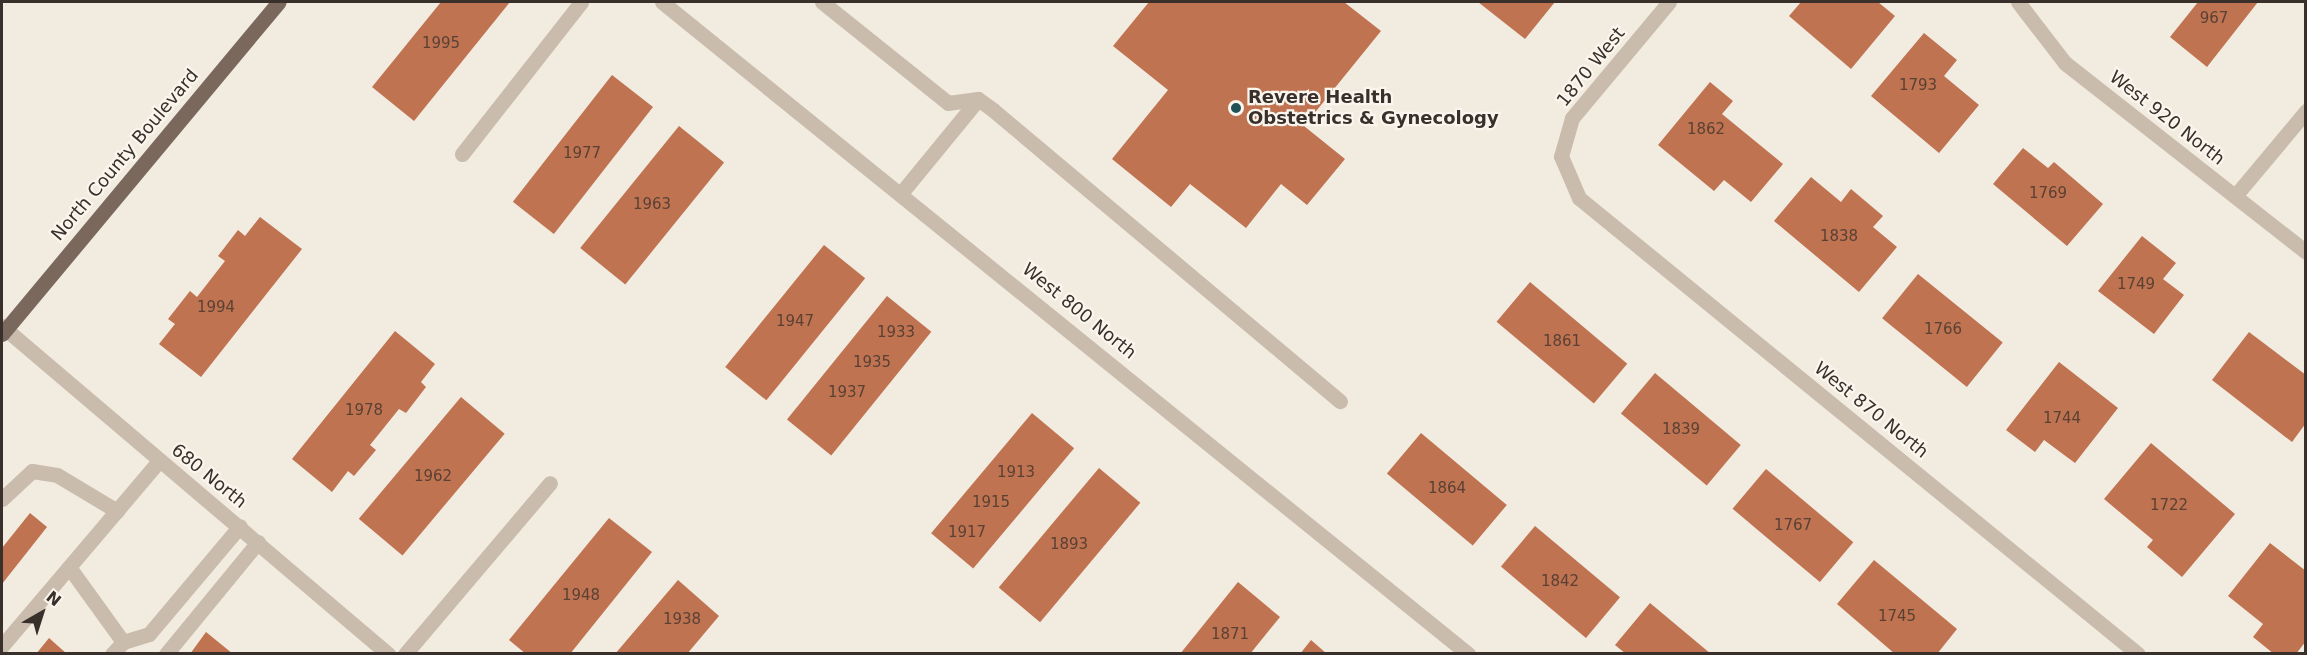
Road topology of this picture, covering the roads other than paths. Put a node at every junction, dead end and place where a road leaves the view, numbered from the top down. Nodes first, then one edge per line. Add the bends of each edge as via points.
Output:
1 (279, 2) edge
2 (581, 2) edge
3 (663, 2) edge
4 (822, 2) edge
5 (1669, 2) edge
6 (2018, 2) edge
7 (978, 99) junction
8 (2306, 111) edge
9 (462, 154) dead end
10 (902, 192) junction
11 (2235, 196) junction
12 (1580, 198) joint
13 (2306, 252) edge
14 (3, 330) edge
15 (1340, 401) dead end
16 (159, 461) junction
17 (550, 483) dead end
18 (2, 499) edge
19 (117, 511) junction
20 (240, 526) junction
21 (258, 543) junction
22 (69, 567) junction
23 (123, 642) junction
24 (2, 646) edge
25 (112, 654) edge
26 (166, 654) edge
27 (388, 654) edge
28 (405, 654) edge
29 (1468, 654) edge
30 (2138, 654) edge

1 - 14 main road, North County Boulevard
2 - 9 street
3 - 10 street, West 800 North
4 - 7 street via 948,103
5 - 12 street, 1870 West via 1572,118 1561,156
6 - 11 street, West 920 North via 2065,63
7 - 10 street
7 - 15 street
8 - 11 street
10 - 29 street, West 800 North
11 - 13 street, West 920 North
12 - 30 street, West 870 North
14 - 16 street, 680 North
16 - 19 street
16 - 20 street, 680 North
17 - 28 street
18 - 19 street via 32,471 57,475
19 - 22 street
20 - 21 street, 680 North
20 - 23 street via 149,634
21 - 26 street
21 - 27 street, 680 North
22 - 23 street
22 - 24 street
23 - 25 street

